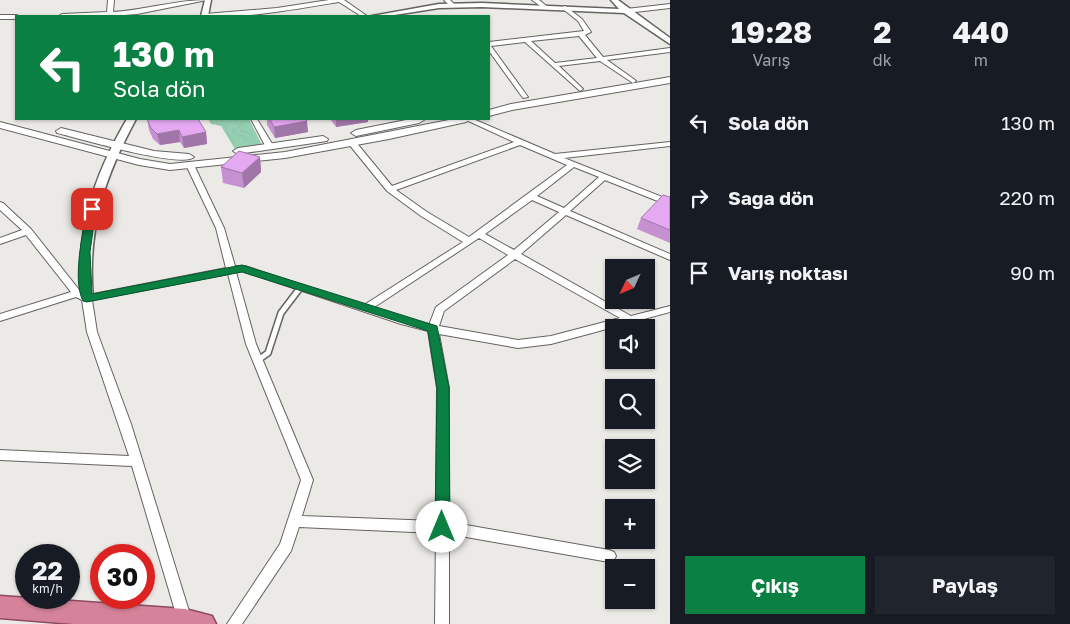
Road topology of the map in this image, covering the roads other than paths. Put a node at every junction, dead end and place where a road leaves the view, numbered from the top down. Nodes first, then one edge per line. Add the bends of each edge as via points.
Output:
1 (111, 0) edge
2 (204, 0) edge
3 (208, 0) edge
4 (339, 0) edge
5 (447, 0) edge
6 (535, 0) edge
7 (614, 0) edge
8 (453, 6) junction
9 (670, 6) edge
10 (545, 7) junction
11 (565, 8) junction
12 (626, 11) junction
13 (110, 15) edge
14 (205, 15) edge
15 (217, 15) edge
16 (362, 15) edge
17 (395, 15) edge
18 (0, 17) edge
19 (15, 17) edge
20 (581, 34) junction
21 (527, 41) junction
22 (670, 42) edge
23 (490, 46) edge
24 (490, 47) edge
25 (670, 50) edge
26 (601, 59) junction
27 (554, 65) junction
28 (670, 74) edge
29 (670, 80) edge
30 (633, 81) junction
31 (580, 89) junction
32 (525, 97) junction
33 (490, 105) edge
34 (490, 113) edge
35 (0, 115) edge
36 (15, 120) edge
37 (16, 120) edge
38 (130, 120) edge
39 (419, 120) edge
40 (461, 120) edge
41 (468, 120) edge
42 (256, 122) edge
43 (0, 124) edge
44 (520, 142) junction
45 (352, 143) junction
46 (670, 144) edge
47 (270, 146) junction
48 (115, 150) junction
49 (553, 156) junction
50 (573, 164) junction
51 (190, 165) junction
52 (604, 177) junction
53 (390, 190) junction
54 (532, 197) junction
55 (670, 203) edge
56 (0, 205) edge
57 (563, 211) junction
58 (28, 231) junction
59 (478, 234) junction
60 (0, 241) edge
61 (468, 241) junction
62 (515, 254) junction
63 (670, 257) edge
64 (231, 269) junction
65 (300, 288) junction
66 (82, 296) junction
67 (366, 308) junction
68 (670, 309) edge
69 (0, 318) edge
70 (629, 319) edge
71 (635, 319) edge
72 (605, 326) edge
73 (433, 329) junction
74 (258, 361) junction
75 (0, 455) edge
76 (136, 461) junction
77 (294, 521) junction
78 (442, 527) junction
79 (609, 556) dead end
80 (0, 607) edge
81 (192, 623) edge
82 (234, 624) edge
83 (442, 624) edge

1 - 13 street
2 - 13 street
3 - 14 street
4 - 15 street
4 - 16 street
5 - 8 street
6 - 10 street
7 - 12 street
8 - 10 street
8 - 17 street via 417,8
9 - 12 street
10 - 11 street
11 - 12 street
11 - 20 street via 588,29
12 - 22 street
18 - 19 street
20 - 21 street
20 - 26 street
21 - 23 street
21 - 27 street
24 - 32 street
25 - 26 street
26 - 27 street
26 - 30 street
27 - 31 street
28 - 30 main road
29 - 34 main road
30 - 31 main road
31 - 32 main road
32 - 33 main road
35 - 36 main road
37 - 48 main road
38 - 48 street
39 - 47 main road via 325,139
40 - 45 main road
41 - 44 street
42 - 47 street
43 - 48 main road
44 - 49 street
44 - 53 street
45 - 51 main road via 286,155
45 - 53 street
46 - 49 street
47 - 48 main road via 204,156 172,157
48 - 51 main road via 147,163
48 - 66 street via 94,196 88,221
49 - 50 street
50 - 52 street
50 - 54 street
51 - 64 street via 220,228
52 - 55 street
52 - 57 street
53 - 61 street
54 - 57 street
54 - 59 street
56 - 58 street
57 - 62 street
57 - 63 street
58 - 60 street
58 - 66 street
59 - 61 street
59 - 62 street
61 - 67 street
62 - 70 street
62 - 73 street via 440,309
64 - 65 street via 242,268
64 - 66 street
64 - 74 street
65 - 67 street
65 - 74 lane via 281,313 268,353
66 - 69 street
66 - 76 street
67 - 73 street
68 - 71 street
72 - 73 street via 551,340 518,344
73 - 78 street via 443,388
74 - 77 street via 307,480
75 - 76 street
76 - 81 street
77 - 78 street
77 - 82 street via 286,547
78 - 79 street
78 - 83 street
80 - 81 highway

